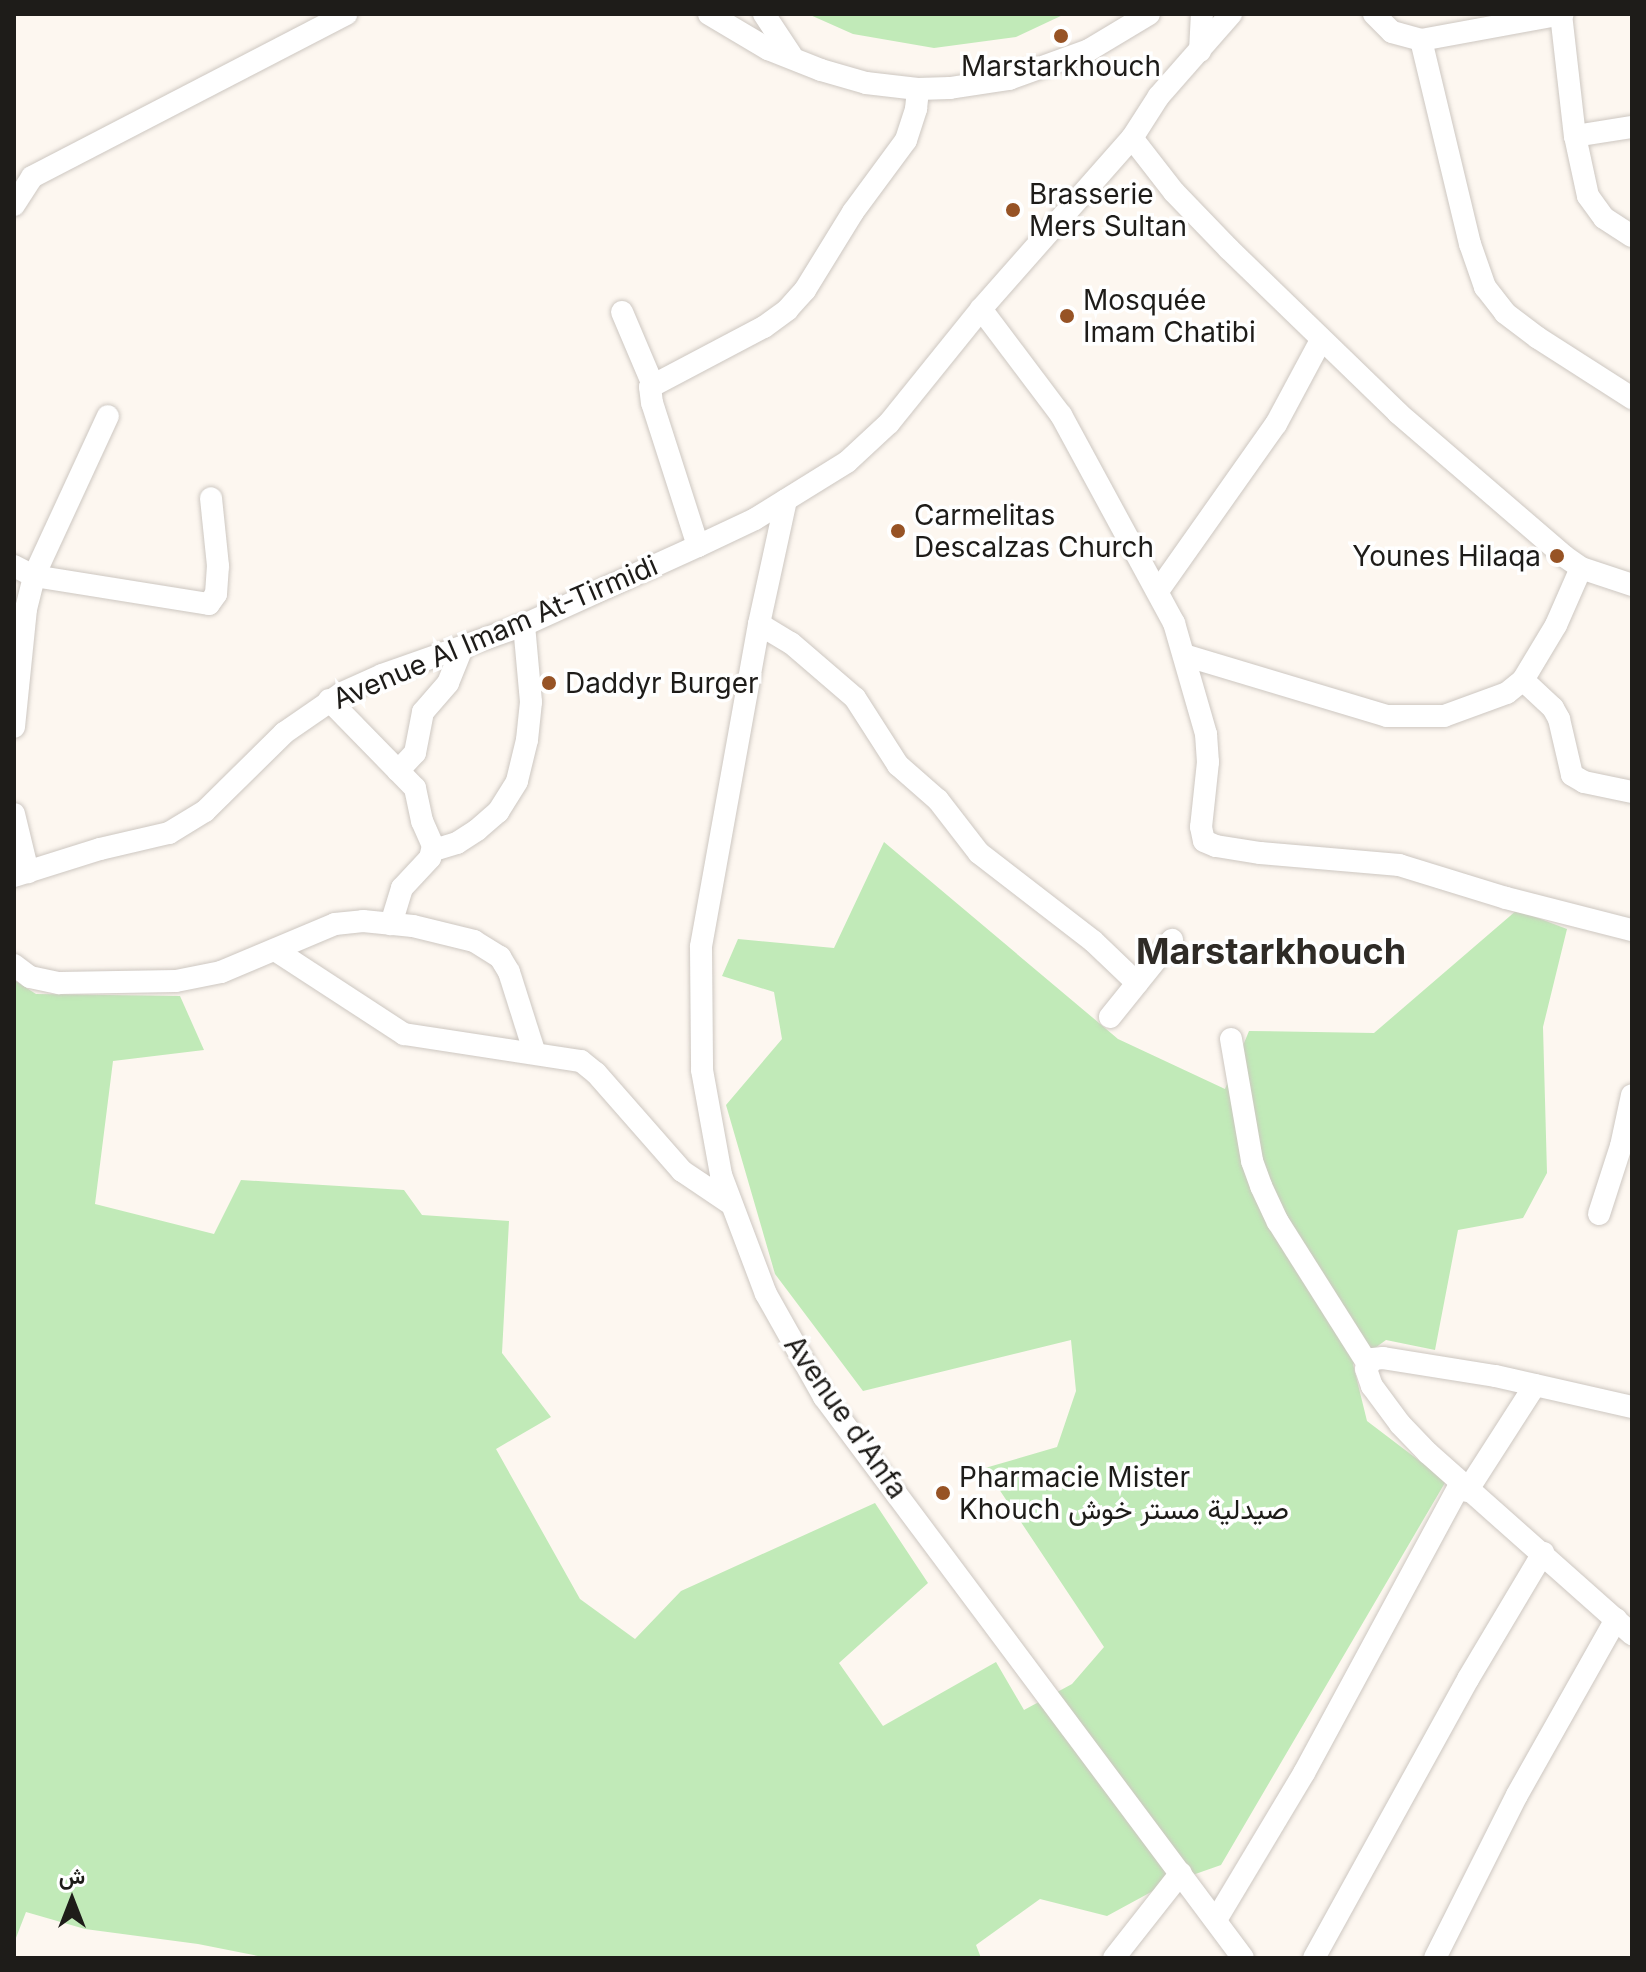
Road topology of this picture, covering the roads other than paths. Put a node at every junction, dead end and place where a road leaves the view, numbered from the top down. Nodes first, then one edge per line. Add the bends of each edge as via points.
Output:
1 (346, 14) edge
2 (709, 14) edge
3 (764, 14) edge
4 (1149, 14) edge
5 (1202, 14) edge
6 (1231, 14) edge
7 (1374, 14) edge
8 (1562, 14) edge
9 (1421, 40) junction
10 (1200, 51) junction
11 (791, 55) junction
12 (918, 89) junction
13 (1632, 127) edge
14 (1575, 136) junction
15 (1132, 138) junction
16 (23, 180) edge
17 (14, 205) edge
18 (1632, 236) edge
19 (981, 309) junction
20 (622, 312) dead end
21 (1321, 340) junction
22 (653, 385) junction
23 (1632, 398) edge
24 (108, 416) dead end
25 (211, 498) dead end
26 (786, 500) junction
27 (698, 546) junction
28 (1581, 568) junction
29 (24, 571) edge
30 (1632, 585) edge
31 (1158, 591) junction
32 (759, 624) junction
33 (524, 625) junction
34 (462, 649) junction
35 (1184, 655) junction
36 (1523, 680) junction
37 (329, 700) junction
38 (14, 727) edge
39 (398, 771) junction
40 (1632, 792) edge
41 (14, 814) edge
42 (434, 850) junction
43 (21, 874) edge
44 (391, 924) junction
45 (1632, 930) edge
46 (1172, 940) dead end
47 (275, 950) junction
48 (14, 965) edge
49 (1137, 983) junction
50 (1110, 1017) dead end
51 (1231, 1039) dead end
52 (534, 1051) junction
53 (1632, 1095) edge
54 (731, 1204) junction
55 (1599, 1214) dead end
56 (1367, 1363) junction
57 (1535, 1385) junction
58 (1632, 1407) edge
59 (1463, 1488) junction
60 (1543, 1553) junction
61 (1624, 1626) edge
62 (1181, 1873) junction
63 (1216, 1920) junction
64 (1114, 1958) edge
65 (1243, 1958) edge
66 (1314, 1958) edge
67 (1435, 1958) edge

1 - 16 street
2 - 11 street via 768,49
3 - 11 street
4 - 12 street via 1089,50 1009,79
5 - 10 street
6 - 10 street, Avenue Al Imam At-Tirmidi
7 - 9 street via 1392,32
8 - 9 street
8 - 14 street
9 - 23 street via 1485,287 1505,313 1538,338
10 - 15 street, Avenue Al Imam At-Tirmidi via 1159,96
11 - 12 street via 866,83
12 - 22 street via 906,140 805,290 764,327
13 - 14 street
14 - 18 street via 1588,196 1604,218
15 - 19 street, Avenue Al Imam At-Tirmidi
15 - 21 street via 1174,192
16 - 17 street
19 - 26 street, Avenue Al Imam At-Tirmidi via 872,440
19 - 31 street via 1061,415
20 - 22 street
21 - 28 street via 1506,508
21 - 31 street via 1268,437
22 - 27 street via 652,403
24 - 29 street
25 - 29 street via 218,566 212,603
26 - 27 street, Avenue Al Imam At-Tirmidi
26 - 32 street, Avenue d'Anfa
27 - 33 street, Avenue Al Imam At-Tirmidi
28 - 30 street
28 - 36 street via 1556,625
29 - 38 street via 26,609
31 - 35 street
32 - 49 street via 800,650 855,698 892,757 938,800 979,853 1098,945
32 - 54 street, Avenue d'Anfa via 706,909 699,980 705,1094
33 - 34 street, Avenue Al Imam At-Tirmidi
33 - 42 street via 531,702 517,781 498,812 477,830
34 - 37 street, Avenue Al Imam At-Tirmidi via 382,675
34 - 39 street via 448,683 423,712 415,753
35 - 36 street via 1403,718 1464,711 1507,693
35 - 45 street via 1206,734 1201,827 1209,844 1399,865
36 - 40 street via 1559,719 1572,775
37 - 39 street
37 - 43 street, Avenue Al Imam At-Tirmidi via 284,733 205,811 179,827
39 - 42 street via 415,788
41 - 43 street
42 - 44 street via 402,888
44 - 47 street via 335,924
44 - 52 street via 442,931 494,951 509,972
46 - 49 street
47 - 48 street via 209,975 160,982 48,982
47 - 52 street via 404,1034 448,1044
49 - 50 street
51 - 56 street via 1261,1186
52 - 54 street via 574,1058 589,1067 682,1171
53 - 55 street
54 - 62 street, Avenue d'Anfa via 766,1294 824,1397
56 - 57 street via 1383,1358
56 - 59 street via 1367,1377 1400,1424
57 - 58 street
57 - 59 street
59 - 60 street
59 - 63 street
60 - 61 street
60 - 66 street
61 - 67 street via 1517,1795
62 - 63 street, Avenue d'Anfa
62 - 64 street
63 - 65 street, Avenue d'Anfa

